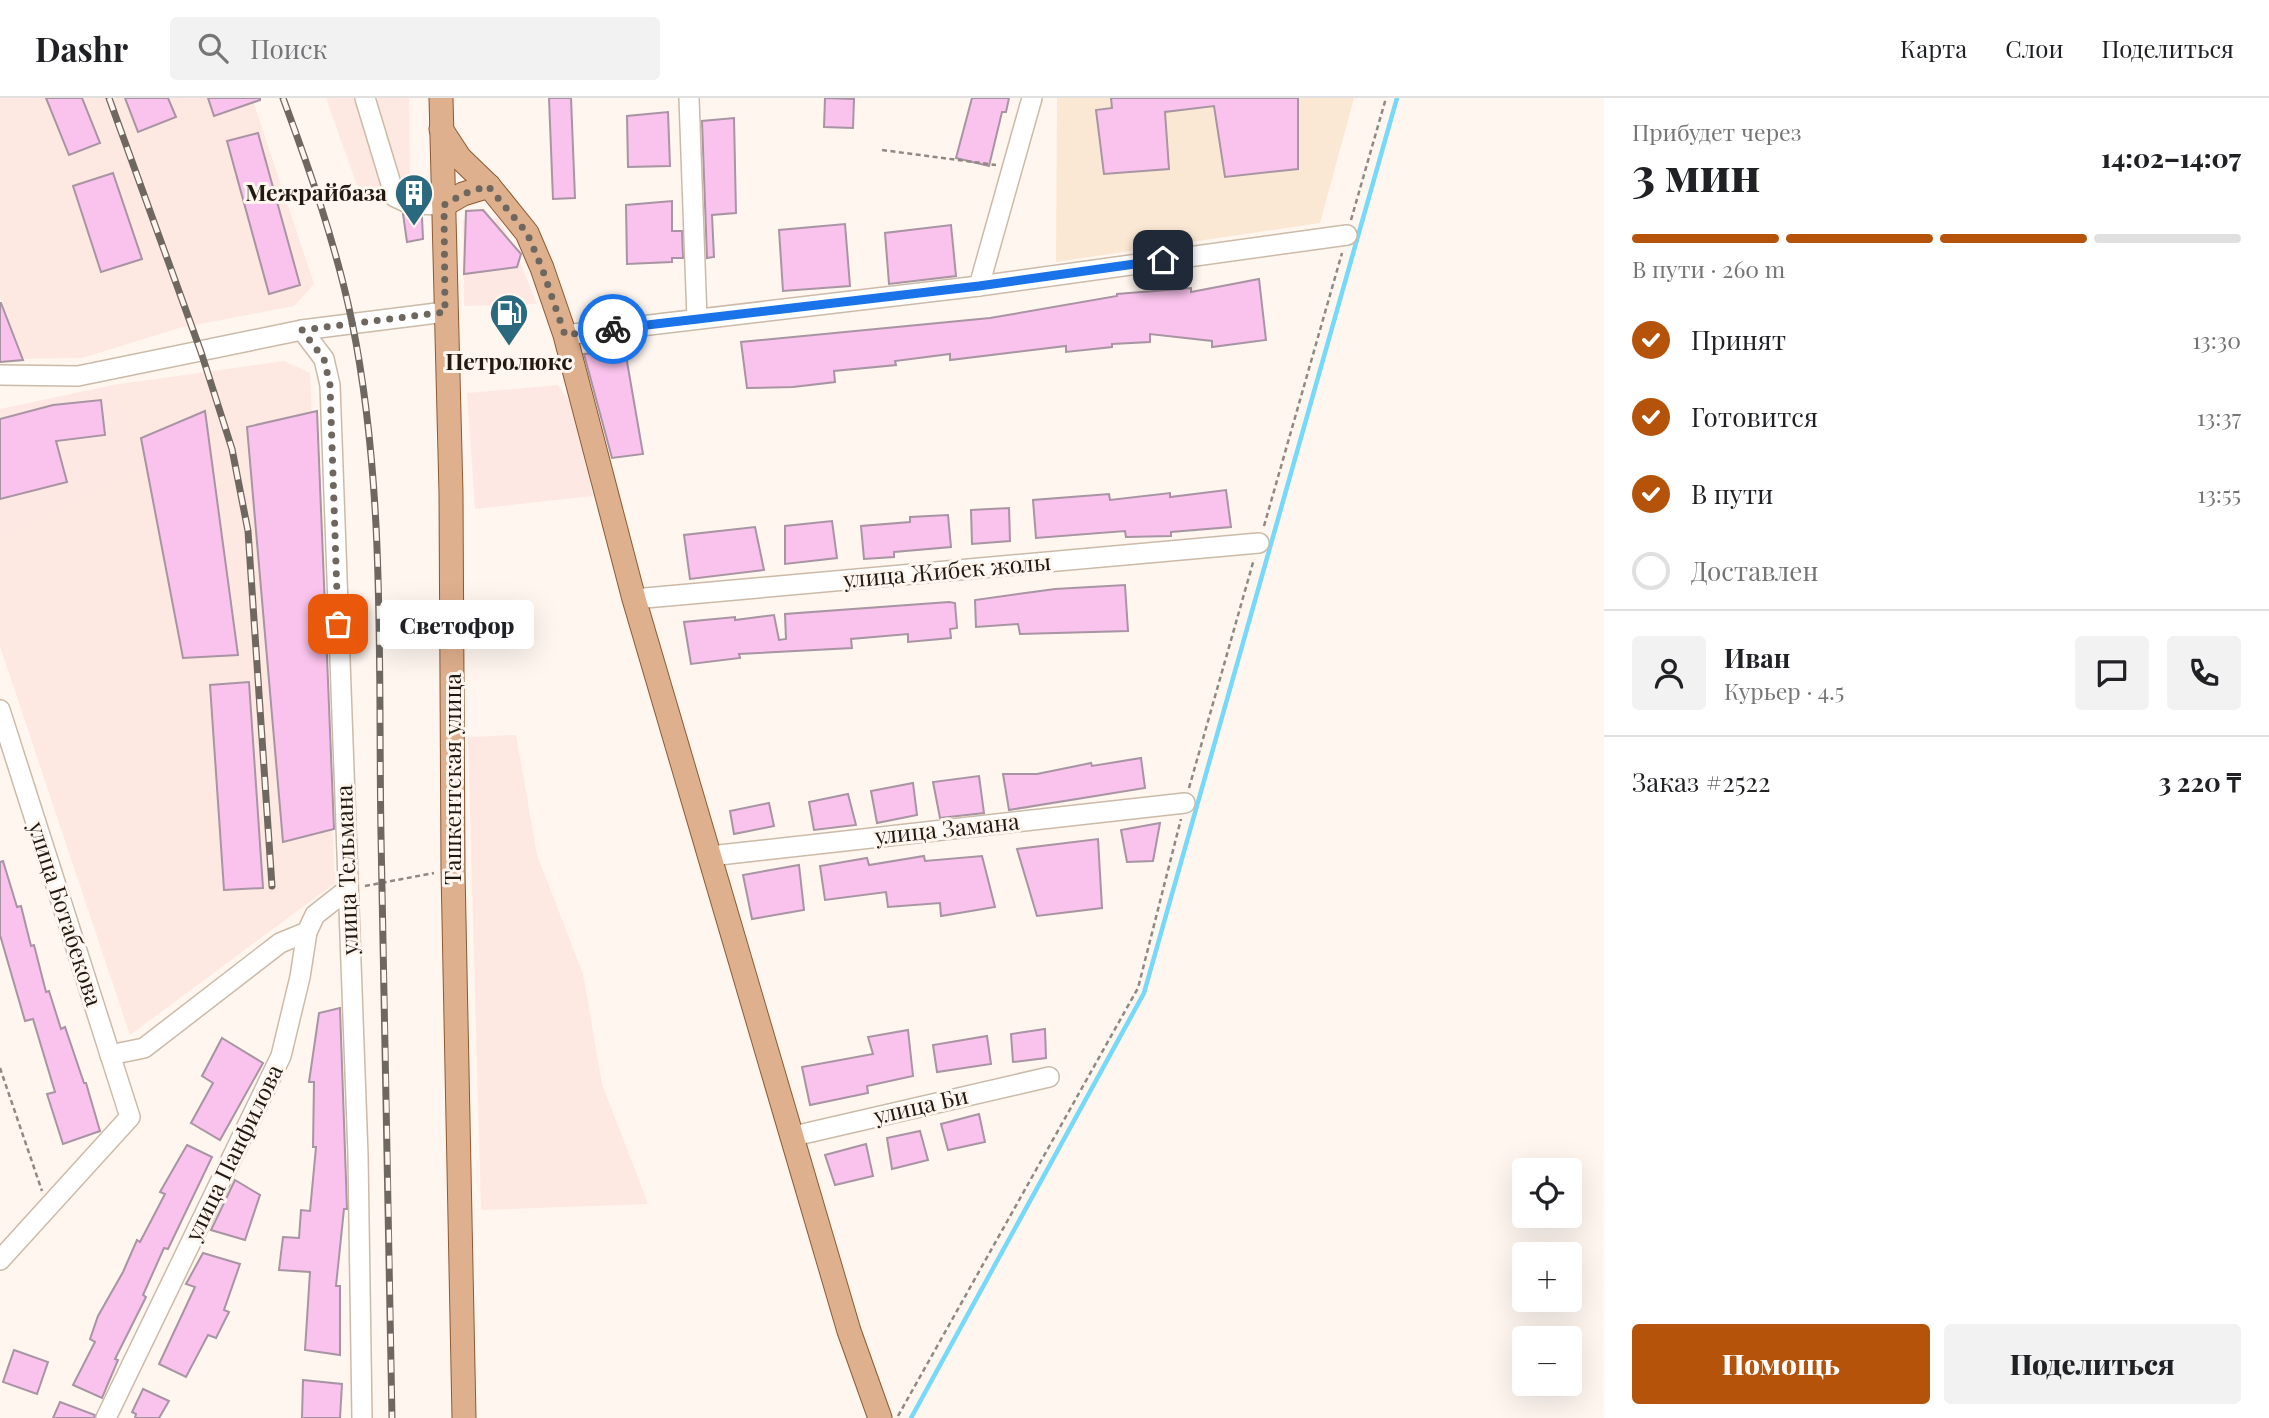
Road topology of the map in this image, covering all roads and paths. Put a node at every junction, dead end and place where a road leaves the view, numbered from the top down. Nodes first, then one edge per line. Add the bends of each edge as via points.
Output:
1 (365, 98) edge
2 (441, 98) edge
3 (689, 98) edge
4 (1032, 98) edge
5 (1386, 98) edge
6 (441, 130) junction
7 (882, 150) dead end
8 (1013, 167) junction
9 (488, 186) junction
10 (444, 205) junction
11 (1347, 235) junction
12 (979, 286) junction
13 (445, 312) junction
14 (698, 319) junction
15 (302, 330) junction
16 (565, 335) junction
17 (0, 375) edge
18 (1259, 543) junction
19 (634, 599) junction
20 (0, 710) edge
21 (1185, 803) junction
22 (710, 856) junction
23 (453, 870) junction
24 (348, 889) junction
25 (307, 932) junction
26 (110, 1055) junction
27 (0, 1068) edge
28 (1049, 1077) dead end
29 (794, 1136) junction
30 (47, 1208) junction
31 (0, 1260) edge
32 (106, 1418) edge
33 (362, 1418) edge
34 (464, 1418) edge
35 (880, 1418) edge
36 (896, 1418) edge

1 - 10 street via 395,197 410,204
2 - 6 main road, Ташкентская улица
3 - 14 street
4 - 8 street
5 - 11 path
6 - 9 main road
6 - 10 main road, Ташкентская улица
7 - 8 path
8 - 12 street
9 - 10 main road
9 - 16 main road via 527,233
10 - 13 main road, Ташкентская улица
11 - 12 street
11 - 18 path
12 - 14 street
13 - 15 street
13 - 23 main road, Ташкентская улица
14 - 16 street
15 - 17 street via 78,376
15 - 24 street, улица Тельмана via 324,359 330,385
16 - 19 main road
18 - 19 street, улица Жибек жолы
18 - 21 path
19 - 22 main road
20 - 26 street, улица Ботабекова
21 - 22 street, улица Замана
21 - 36 path via 1138,988
22 - 29 main road
23 - 24 path
23 - 34 main road, Ташкентская улица
24 - 25 street, улица Панфилова via 316,915
24 - 33 street, улица Тельмана
25 - 26 street via 280,943 144,1048
25 - 32 street, улица Панфилова via 281,1056
26 - 30 street, улица Ботабекова via 130,1117
27 - 30 path
28 - 29 street, улица Би
29 - 35 main road via 849,1331
30 - 31 street

